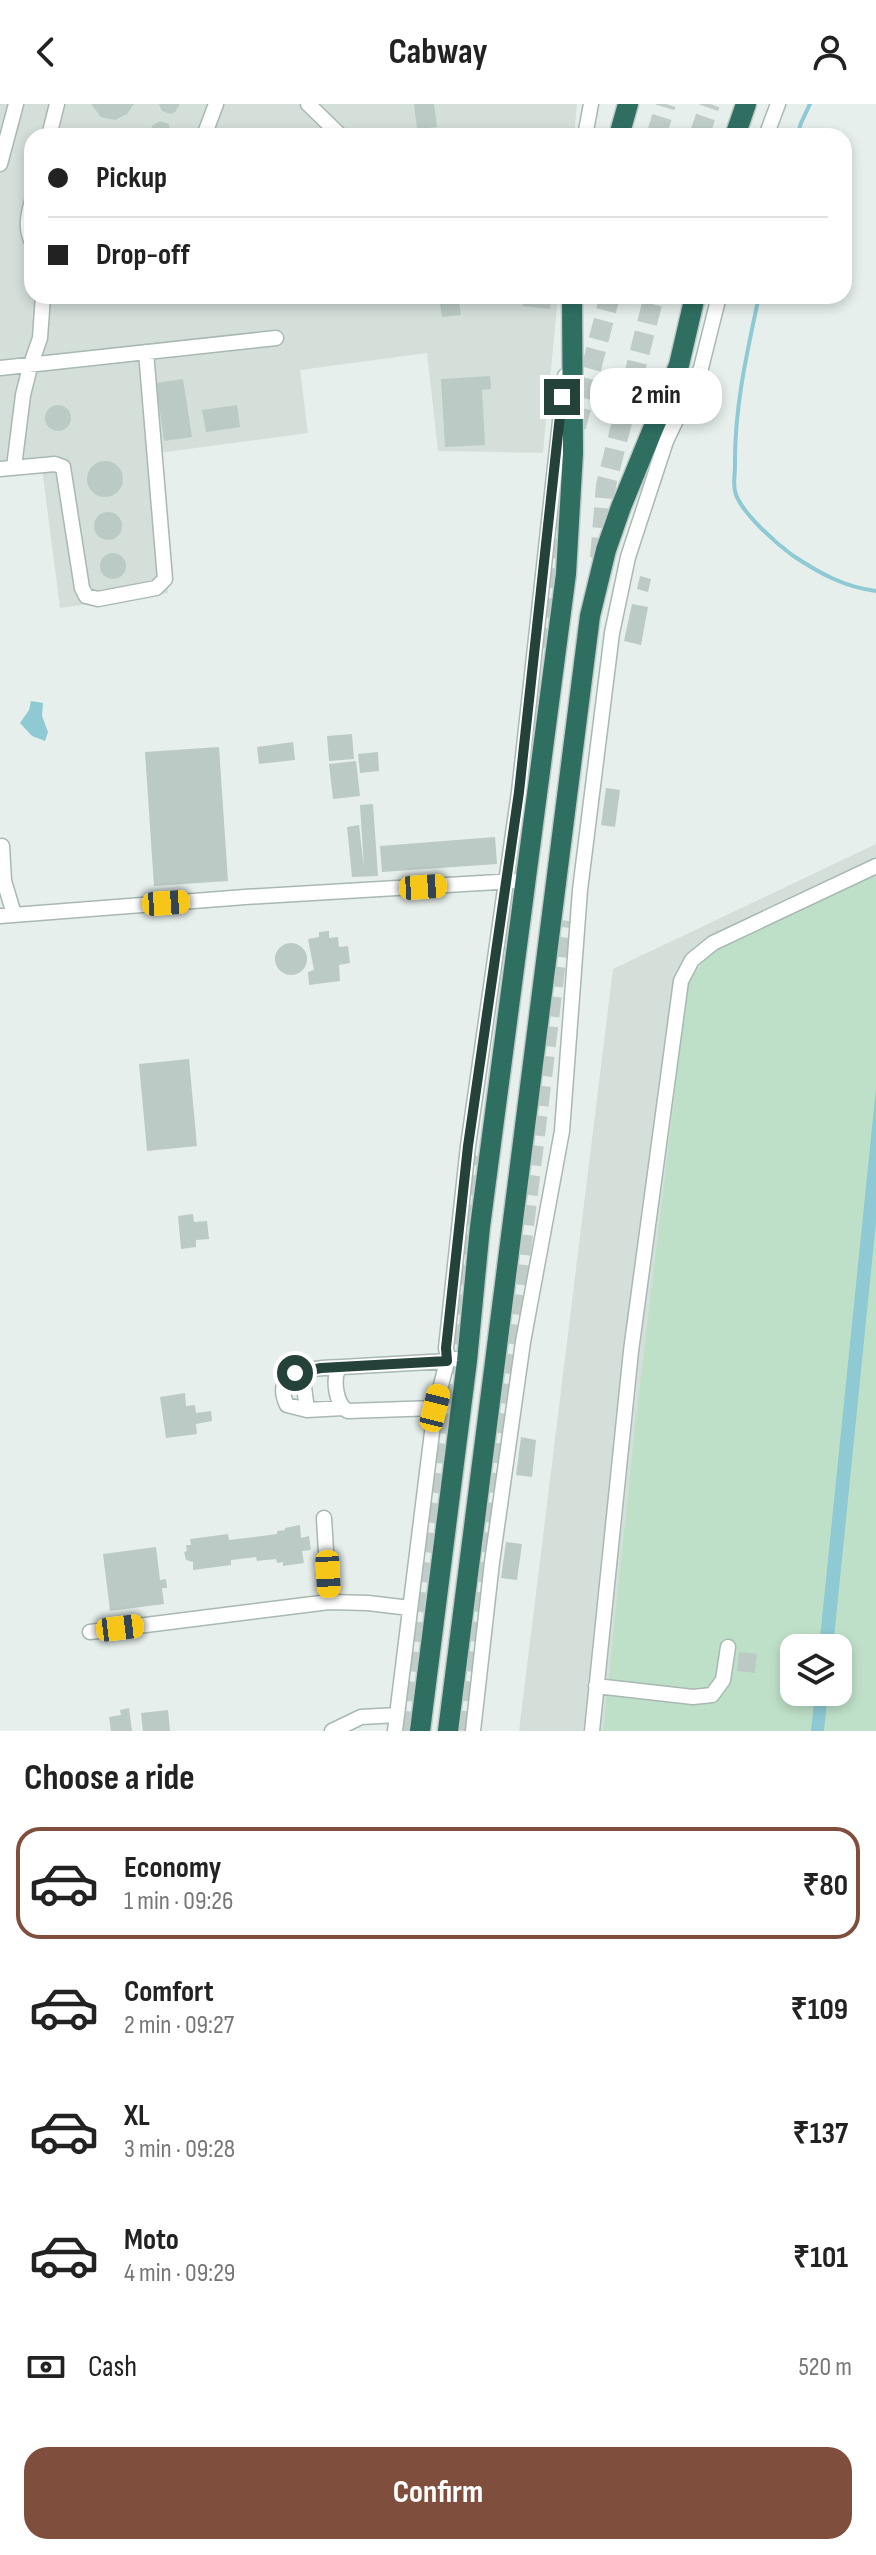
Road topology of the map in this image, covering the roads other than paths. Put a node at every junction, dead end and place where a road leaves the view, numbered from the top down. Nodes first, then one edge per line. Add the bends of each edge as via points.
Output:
1 (16, 104) edge
2 (57, 104) edge
3 (216, 104) edge
4 (308, 104) edge
5 (591, 104) edge
6 (628, 104) edge
7 (746, 104) edge
8 (778, 104) edge
9 (51, 128) edge
10 (207, 128) edge
11 (333, 128) edge
12 (586, 128) edge
13 (621, 128) edge
14 (738, 128) edge
15 (769, 128) edge
16 (0, 164) edge
17 (42, 304) edge
18 (572, 304) edge
19 (693, 304) edge
20 (717, 304) edge
21 (276, 338) dead end
22 (146, 352) junction
23 (30, 367) junction
24 (0, 368) edge
25 (7, 468) edge
26 (2, 846) edge
27 (876, 866) edge
28 (517, 881) junction
29 (7, 915) edge
30 (454, 1360) junction
31 (342, 1367) junction
32 (302, 1371) junction
33 (343, 1408) junction
34 (435, 1408) junction
35 (307, 1410) junction
36 (324, 1518) dead end
37 (329, 1602) junction
38 (410, 1608) junction
39 (90, 1632) dead end
40 (728, 1647) dead end
41 (596, 1686) junction
42 (397, 1715) junction
43 (332, 1731) edge
44 (395, 1731) edge
45 (420, 1731) edge
46 (448, 1731) edge
47 (473, 1731) edge
48 (592, 1731) edge

1 - 16 street
2 - 9 street
3 - 10 street
4 - 11 street
5 - 12 street
6 - 13 highway
7 - 14 highway
8 - 15 street
17 - 23 street via 40,338
18 - 28 highway via 573,453 566,574
19 - 46 highway via 679,365 621,507 596,586 585,649
20 - 47 street via 701,368 666,441 628,557 612,633 580,890 564,1117 523,1342
21 - 22 street
22 - 23 street
22 - 25 street via 162,585 98,599 86,596 63,467
23 - 24 street
23 - 25 street
26 - 29 street
27 - 41 street via 713,943 692,960 681,981 629,1365
28 - 29 street
28 - 30 highway via 480,1227
30 - 31 street
30 - 34 street
30 - 45 highway
31 - 32 street
31 - 33 street via 336,1379
32 - 35 street
32 - 35 street via 287,1378 284,1398 287,1405
33 - 34 street
33 - 35 street
34 - 38 street
36 - 37 street
37 - 38 street
37 - 39 street
38 - 42 street
40 - 41 street via 723,1680 712,1695
41 - 48 street
42 - 43 street via 361,1717
42 - 44 street

